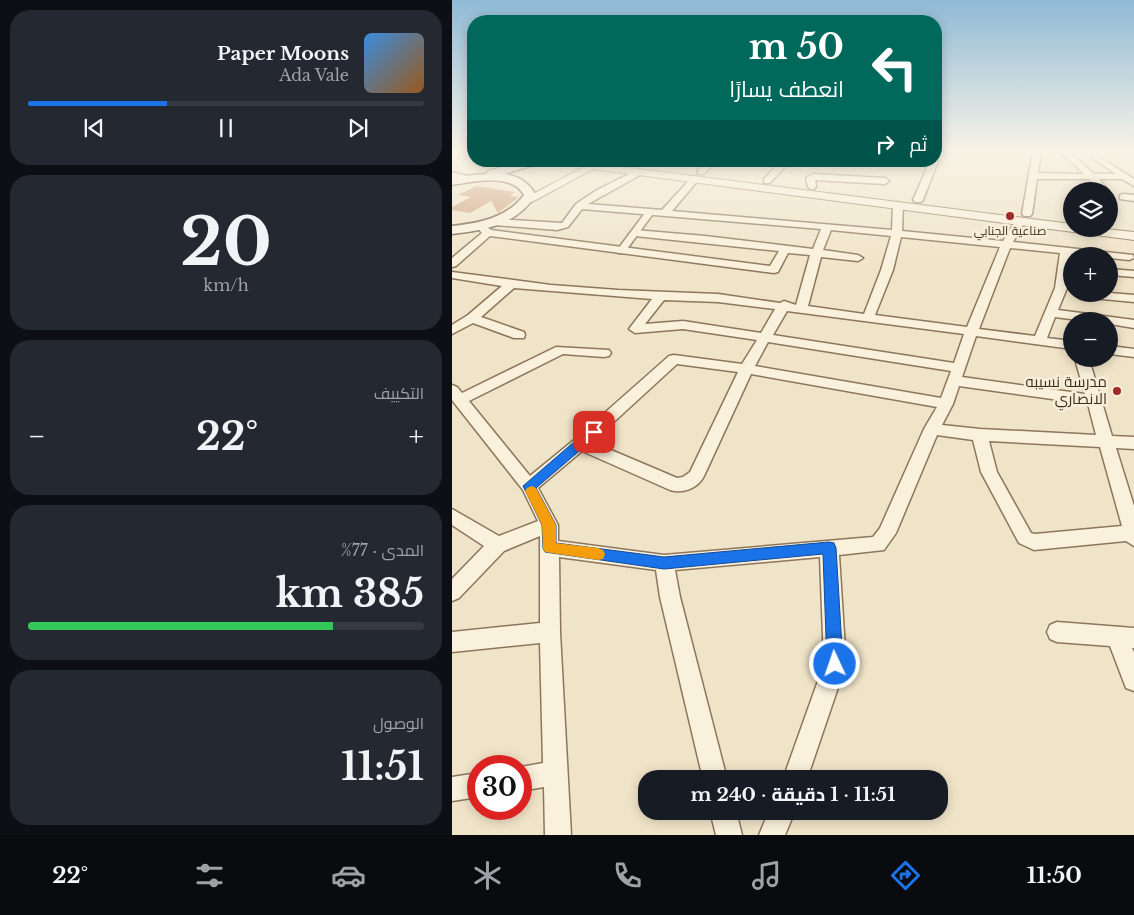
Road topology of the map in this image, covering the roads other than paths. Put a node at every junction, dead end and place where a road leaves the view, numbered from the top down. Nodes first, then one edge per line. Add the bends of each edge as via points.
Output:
1 (529, 190) edge
2 (604, 190) edge
3 (686, 190) edge
4 (794, 190) edge
5 (836, 190) edge
6 (922, 190) edge
7 (1030, 190) edge
8 (1123, 197) dead end
9 (1134, 198) edge
10 (918, 200) junction
11 (898, 205) junction
12 (579, 206) junction
13 (651, 212) junction
14 (665, 213) junction
15 (727, 218) junction
16 (1023, 218) junction
17 (1063, 220) edge
18 (1063, 226) edge
19 (1118, 226) edge
20 (488, 227) junction
21 (827, 227) junction
22 (1134, 228) edge
23 (452, 230) edge
24 (635, 233) junction
25 (897, 234) junction
26 (1118, 234) edge
27 (1134, 236) edge
28 (705, 239) junction
29 (1007, 244) junction
30 (785, 249) junction
31 (621, 250) junction
32 (1063, 250) edge
33 (816, 254) junction
34 (1118, 256) edge
35 (687, 258) junction
36 (858, 258) dead end
37 (1131, 258) edge
38 (452, 264) edge
39 (1118, 273) edge
40 (1134, 274) edge
41 (452, 275) edge
42 (510, 285) junction
43 (1063, 295) edge
44 (660, 297) junction
45 (1118, 297) edge
46 (1134, 299) edge
47 (784, 305) junction
48 (801, 308) junction
49 (1051, 313) junction
50 (869, 316) junction
51 (472, 318) junction
52 (1134, 324) edge
53 (452, 330) edge
54 (972, 330) junction
55 (519, 335) dead end
56 (766, 337) junction
57 (1040, 340) junction
58 (1063, 344) edge
59 (1118, 351) edge
60 (604, 353) dead end
61 (1134, 354) edge
62 (1084, 367) edge
63 (746, 369) junction
64 (957, 375) junction
65 (456, 395) edge
66 (1094, 400) junction
67 (946, 404) junction
68 (932, 429) junction
69 (980, 435) junction
70 (1105, 442) junction
71 (1134, 443) edge
72 (580, 444) junction
73 (529, 486) junction
74 (1127, 494) edge
75 (452, 516) edge
76 (549, 525) junction
77 (1133, 535) edge
78 (497, 545) junction
79 (550, 548) junction
80 (829, 548) junction
81 (664, 563) junction
82 (452, 592) edge
83 (550, 632) junction
84 (1057, 632) dead end
85 (1125, 638) edge
86 (452, 642) edge
87 (1134, 680) edge
88 (713, 770) edge
89 (797, 770) edge
90 (556, 773) junction
91 (532, 776) edge
92 (467, 787) edge
93 (452, 789) edge
94 (725, 820) edge
95 (778, 820) edge
96 (558, 835) edge
97 (729, 835) edge
98 (772, 835) edge

1 - 20 main road via 525,204
2 - 12 street
3 - 14 street
4 - 11 street
5 - 10 street
6 - 10 street
7 - 16 street
8 - 9 street
10 - 16 street
11 - 16 street
11 - 25 street
12 - 13 street
12 - 20 street via 561,226
13 - 14 street
13 - 24 street
14 - 15 street
15 - 21 street
15 - 28 street
16 - 17 street
16 - 18 street
16 - 29 street
19 - 22 street
20 - 23 main road
20 - 31 street
20 - 38 street
21 - 25 street
21 - 33 street
24 - 28 street
24 - 31 street
25 - 29 street
25 - 50 street
26 - 27 street
28 - 30 street
28 - 35 street
29 - 32 street
29 - 54 street
30 - 33 street
30 - 35 street via 774,270
31 - 35 street
33 - 36 street
33 - 48 street
34 - 37 street
39 - 40 street
41 - 42 street
42 - 44 street
42 - 51 street
43 - 49 street
44 - 47 street via 718,298
44 - 56 street via 635,329 683,325
45 - 46 street
47 - 48 street
47 - 56 street
48 - 50 street
49 - 52 street
49 - 57 street
50 - 54 street
51 - 53 street
51 - 55 street
54 - 57 street
54 - 64 street
56 - 63 street
56 - 64 street
57 - 58 street
59 - 61 street
60 - 65 street via 561,350
62 - 66 street
63 - 67 street
63 - 72 street via 674,359
63 - 72 street via 696,476 687,483 676,485
64 - 66 street
64 - 67 street
65 - 73 street
66 - 70 street
67 - 68 street
68 - 69 street
68 - 80 street via 887,533 878,544
69 - 70 street
69 - 77 street via 989,472 1025,538 1034,542
70 - 71 street
70 - 74 street
72 - 73 street
73 - 76 street
74 - 77 street
75 - 78 street
76 - 78 street
76 - 79 street
78 - 82 street
79 - 81 street
79 - 83 street
80 - 81 street
80 - 89 street via 835,664
81 - 88 street
83 - 86 street
83 - 90 street
84 - 85 street
85 - 87 street
90 - 91 street
90 - 96 street
92 - 93 street
94 - 97 street
95 - 98 street

